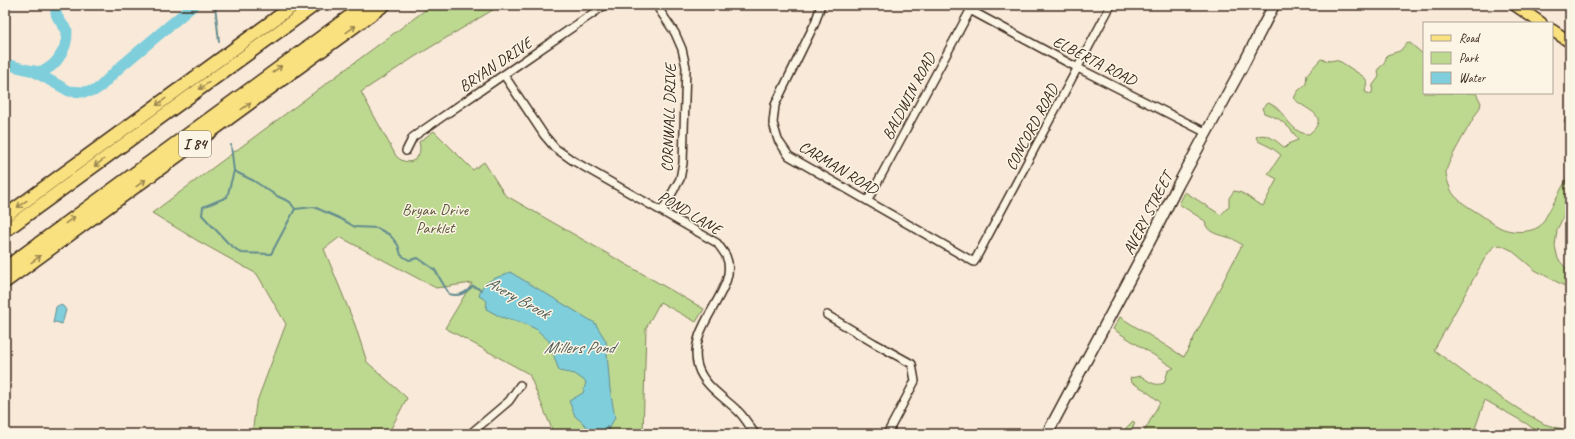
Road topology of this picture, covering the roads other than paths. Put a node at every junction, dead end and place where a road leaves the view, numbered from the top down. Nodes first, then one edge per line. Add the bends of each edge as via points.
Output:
1 (294, 5) edge
2 (315, 5) edge
3 (365, 5) edge
4 (384, 5) edge
5 (606, 5) edge
6 (656, 5) edge
7 (821, 5) edge
8 (1111, 5) edge
9 (1274, 5) edge
10 (1515, 5) edge
11 (971, 7) edge
12 (1540, 22) edge
13 (1553, 31) edge
14 (1570, 42) edge
15 (1078, 68) junction
16 (504, 75) junction
17 (1207, 133) junction
18 (406, 151) dead end
19 (868, 200) junction
20 (662, 211) junction
21 (5, 216) edge
22 (5, 231) edge
23 (974, 262) joint
24 (5, 268) edge
25 (5, 282) edge
26 (828, 315) dead end
27 (520, 385) dead end
28 (470, 434) edge
29 (755, 434) edge
30 (887, 434) edge
31 (1047, 434) edge

1 -> 21 highway
2 -> 22 highway
24 -> 3 highway
25 -> 4 highway, I 84
5 - 16 street, BRYAN DRIVE
6 - 20 street, CORNWALL DRIVE via 675,33 686,67 683,163 680,179
7 - 19 street, CARMAN ROAD via 815,23 775,105 773,123 778,140 789,156
8 - 15 street, CONCORD ROAD
9 - 17 main road, AVERY STREET
10 - 12 main road
11 - 15 street, ELBERTA ROAD
11 - 19 street, BALDWIN ROAD
13 - 14 main road
15 - 17 street, ELBERTA ROAD
15 - 23 street, CONCORD ROAD
16 - 18 street, BRYAN DRIVE via 413,136
16 - 20 street, POND LANE via 555,148
17 - 31 main road, AVERY STREET
19 - 23 street, CARMAN ROAD
20 - 29 street, POND LANE via 717,244 726,256 729,270 725,286 705,321 695,355 698,369 707,382 739,412
26 - 30 street via 912,364 915,380
27 - 28 street via 508,401

